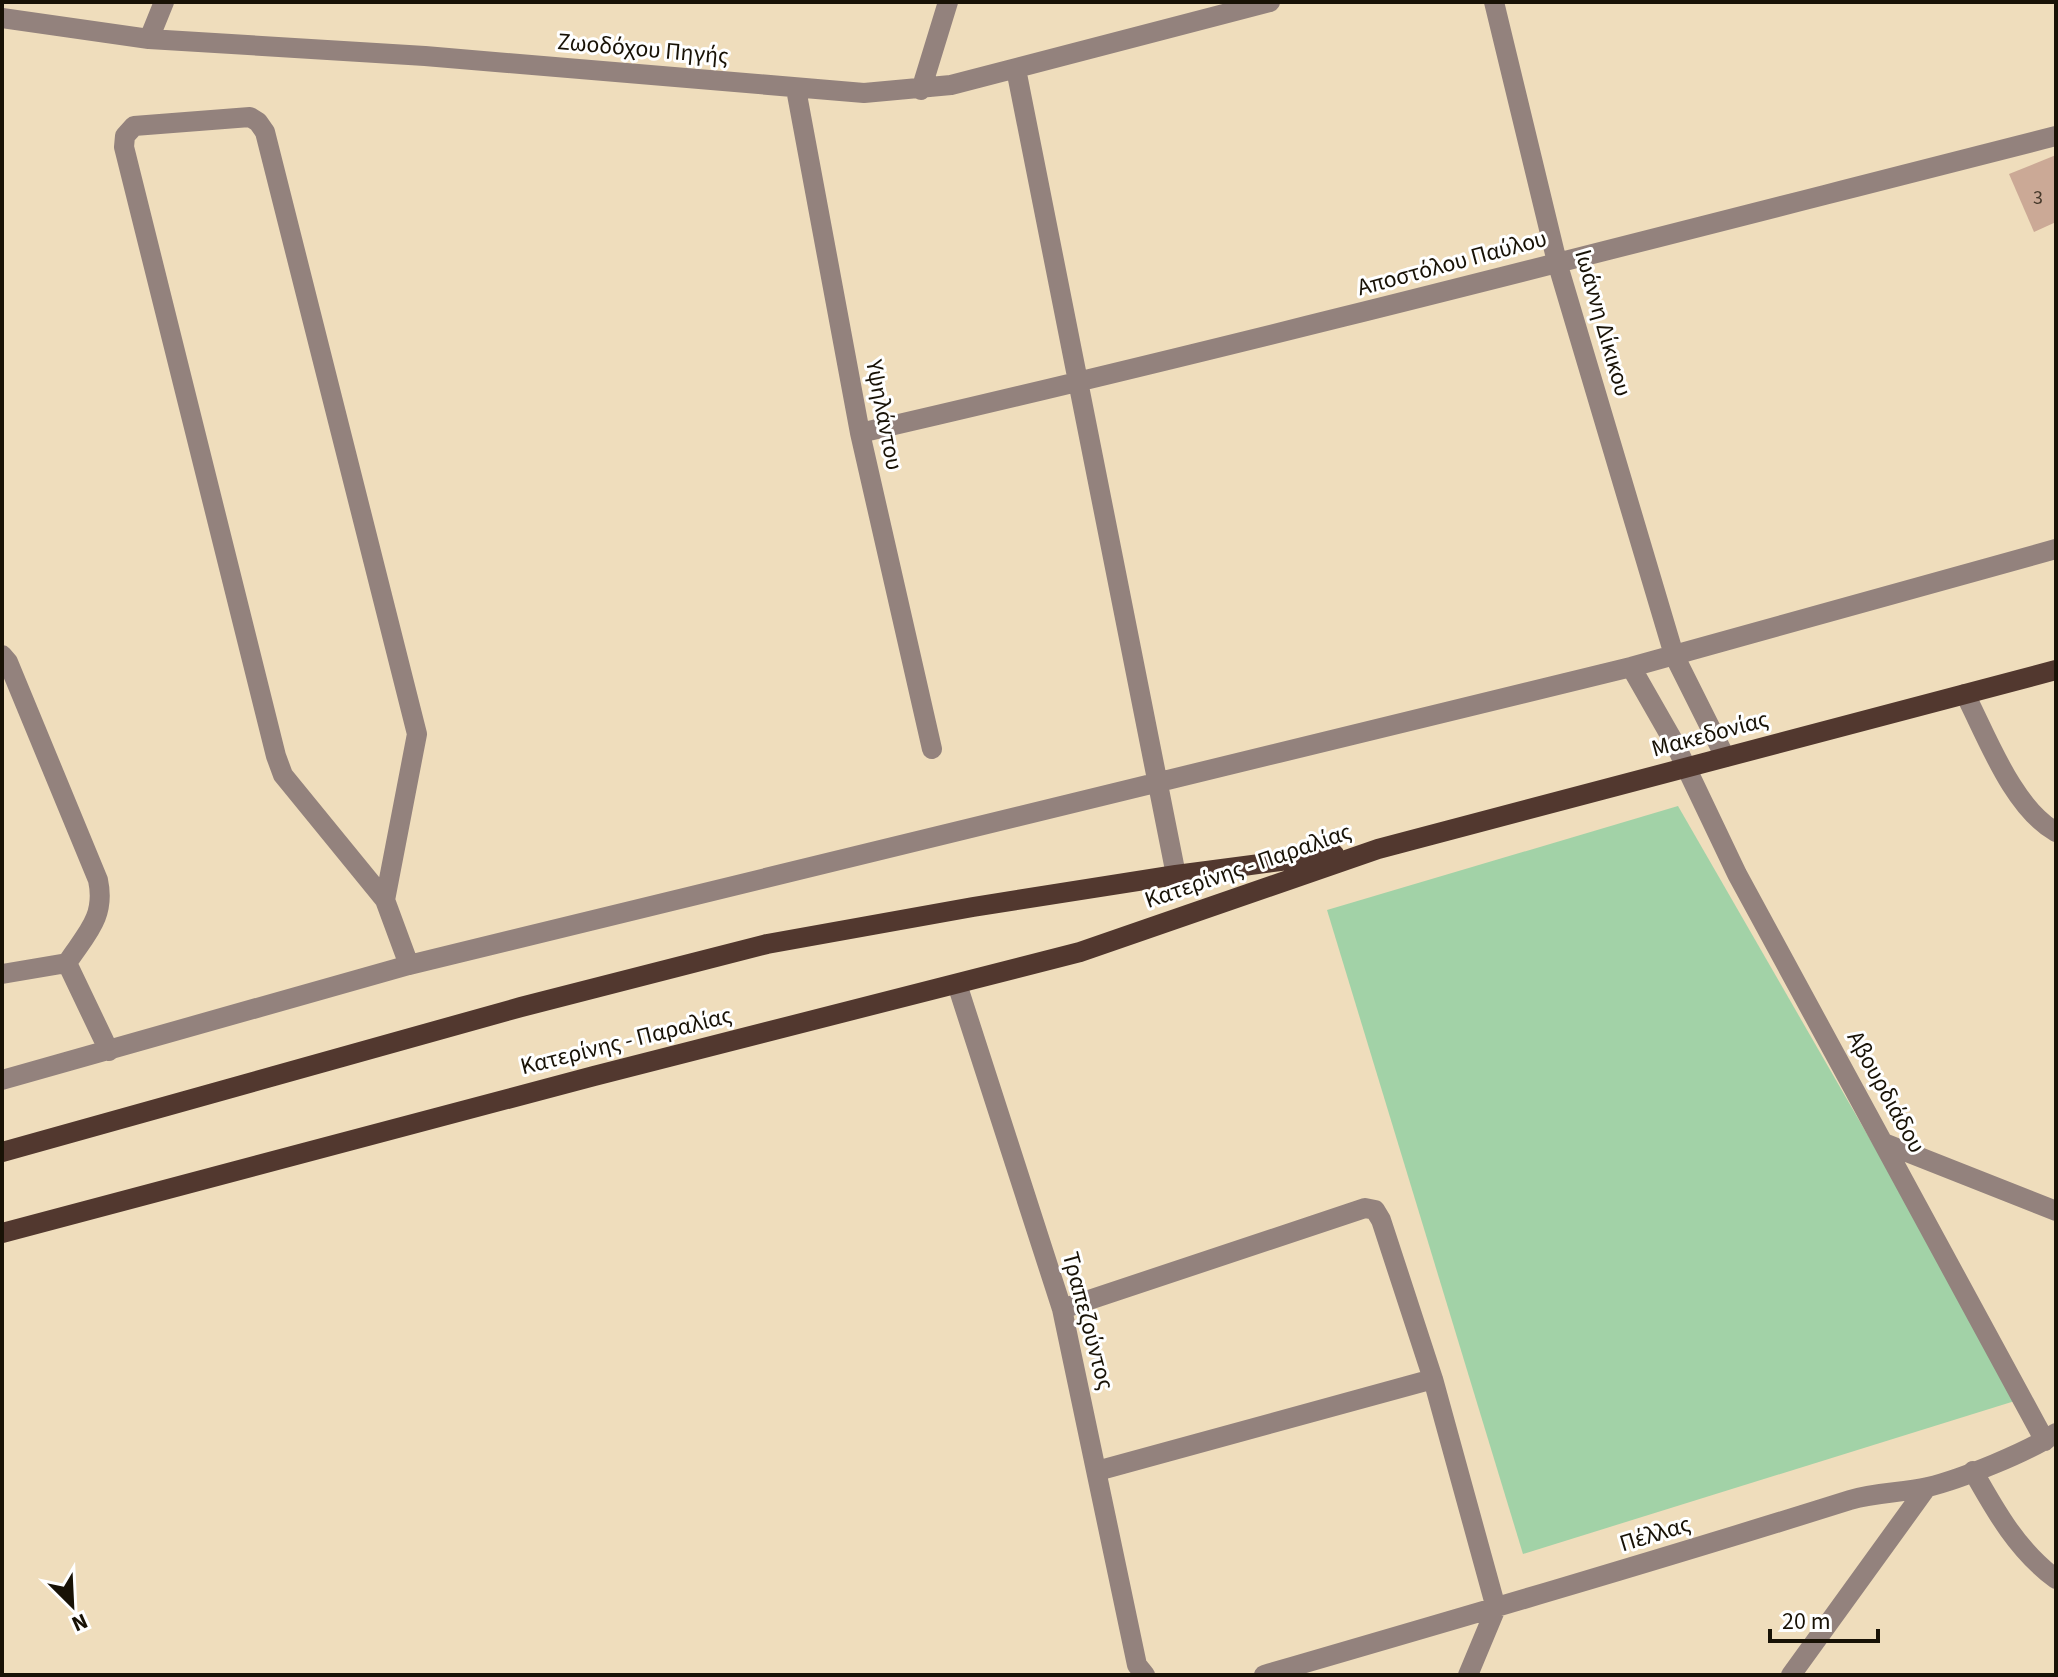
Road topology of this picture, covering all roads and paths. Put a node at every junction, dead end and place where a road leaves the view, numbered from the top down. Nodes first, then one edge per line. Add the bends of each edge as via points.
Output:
1 (164, 2) edge
2 (948, 2) edge
3 (1270, 2) edge
4 (1494, 2) edge
5 (2, 18) edge
6 (149, 39) junction
7 (1016, 69) junction
8 (796, 89) junction
9 (921, 90) junction
10 (2056, 136) edge
11 (1557, 262) junction
12 (1077, 383) junction
13 (860, 433) junction
14 (2056, 549) edge
15 (2, 655) edge
16 (1674, 655) junction
17 (1631, 667) junction
18 (2056, 670) edge
19 (1965, 694) junction
20 (932, 749) dead end
21 (1725, 757) junction
22 (1685, 767) junction
23 (1156, 783) junction
24 (2056, 832) edge
25 (1378, 849) junction
26 (1176, 875) junction
27 (385, 900) junction
28 (67, 963) junction
29 (409, 965) junction
30 (2, 974) edge
31 (957, 984) junction
32 (109, 1051) junction
33 (2, 1080) edge
34 (1884, 1143) junction
35 (2, 1152) edge
36 (2056, 1211) edge
37 (2, 1233) edge
38 (1062, 1309) junction
39 (1433, 1379) junction
40 (2050, 1437) edge
41 (1097, 1471) junction
42 (1973, 1471) junction
43 (1927, 1487) junction
44 (2056, 1579) edge
45 (1496, 1608) junction
46 (1145, 1675) edge
47 (1264, 1675) edge
48 (1468, 1675) edge
49 (1791, 1675) edge

1 - 6 street
2 - 9 street
3 - 7 street, Ζωοδόχου Πηγής
4 - 11 street, Ιωάννη Δίκικου
5 - 6 street, Ζωοδόχου Πηγής
6 - 8 street, Ζωοδόχου Πηγής via 425,56
7 - 9 street, Ζωοδόχου Πηγής
7 - 12 street
8 - 9 street, Ζωοδόχου Πηγής
8 - 13 street, Υψηλάντου
10 - 11 street, Αποστόλου Παύλου
11 - 12 street, Αποστόλου Παύλου
11 - 16 street, Ιωάννη Δίκικου
12 - 13 street, Αποστόλου Παύλου
12 - 23 street
13 - 20 street, Υψηλάντου
14 - 16 street
15 - 28 street via 102,898 100,913
16 - 17 street
16 - 21 street, Ιωάννη Δίκικου
17 - 22 street, Αβουρδιάδου
17 - 23 street
18 - 19 main road, Μακεδονίας
19 - 21 main road, Μακεδονίας
19 - 24 street via 2007,776 2030,810
21 - 22 main road, Μακεδονίας
22 - 25 main road, Μακεδονίας
22 - 34 street, Αβουρδιάδου via 1737,874
23 - 26 street
23 - 29 street
25 - 26 main road, Κατερίνης - Παραλίας
25 - 31 main road, Κατερίνης - Παραλίας via 1080,952
26 - 35 main road, Κατερίνης - Παραλίας via 767,944
27 - 27 street via 283,775 276,756 124,147 134,126 250,117 265,132 417,734
27 - 29 street
28 - 30 street
28 - 32 street
29 - 32 street
31 - 37 main road, Κατερίνης - Παραλίας
31 - 38 street, Τραπεζούντος
32 - 33 street
34 - 36 street
34 - 40 street, Αβουρδιάδου
38 - 39 street via 1365,1208 1375,1210 1381,1220
38 - 41 street, Τραπεζούντος
39 - 41 street
39 - 45 street
40 - 42 street, Πέλλας
41 - 46 street, Τραπεζούντος via 1137,1665
42 - 43 street, Πέλλας
42 - 44 street via 2007,1529
43 - 45 street, Πέλλας via 1857,1498
43 - 49 street
45 - 47 street, Πέλλας
45 - 48 street

